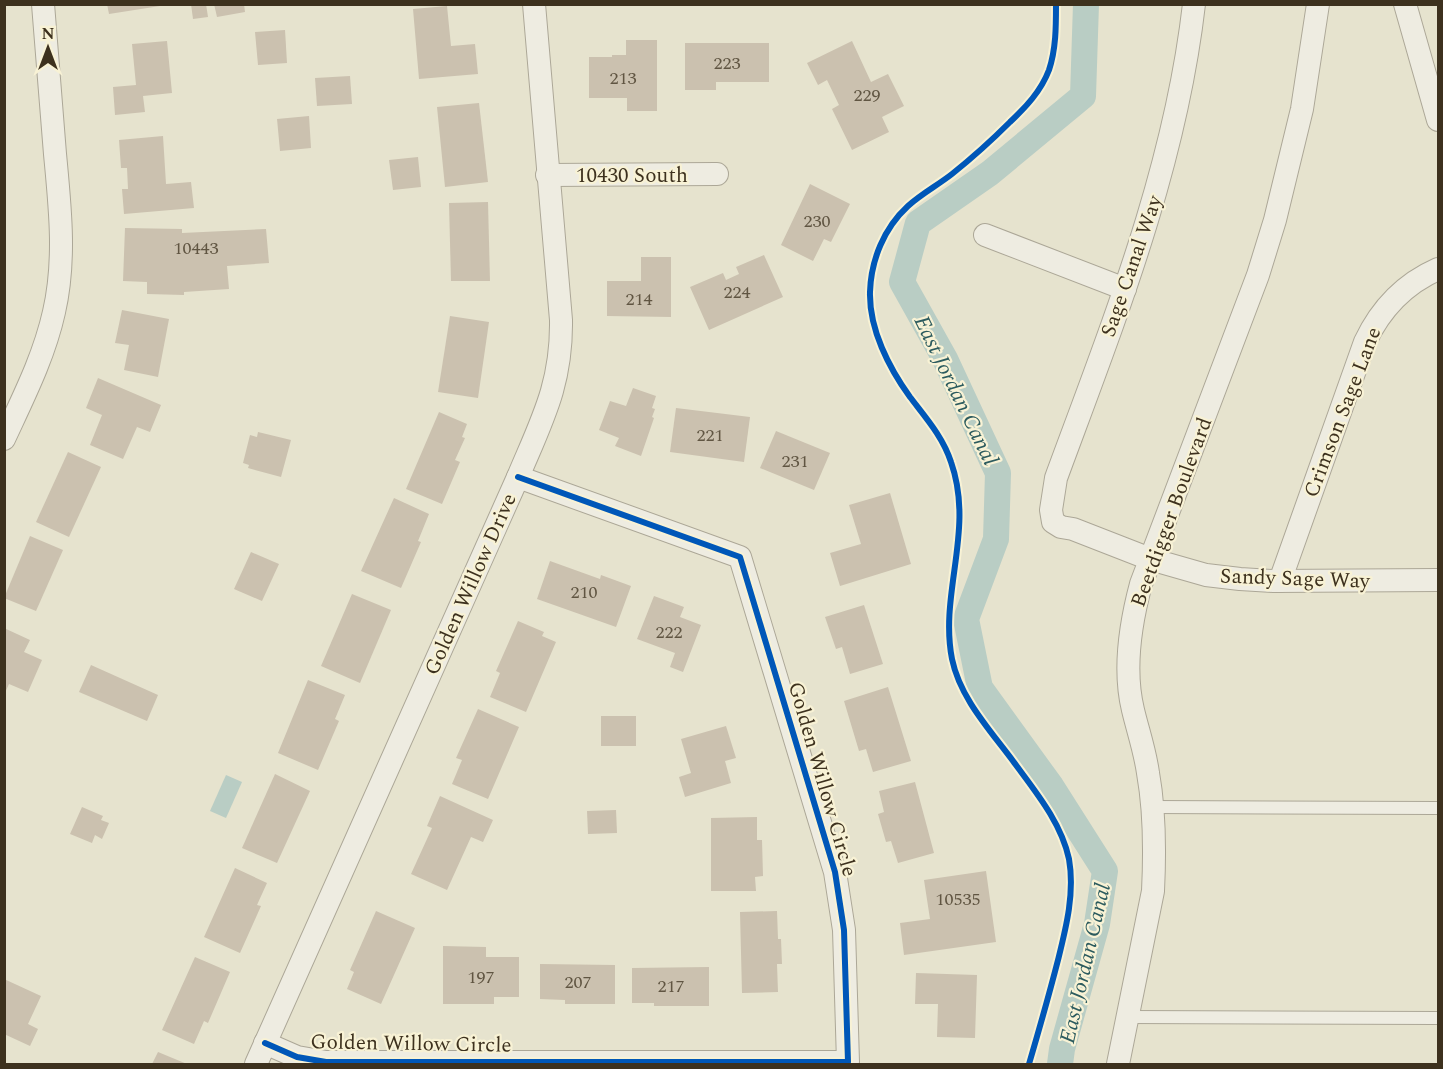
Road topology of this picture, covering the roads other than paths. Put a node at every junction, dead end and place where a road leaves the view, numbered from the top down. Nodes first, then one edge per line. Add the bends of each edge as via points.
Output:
1 (43, 4) edge
2 (534, 4) edge
3 (1194, 4) edge
4 (1318, 4) edge
5 (1405, 4) edge
6 (1438, 120) edge
7 (717, 174) dead end
8 (547, 175) junction
9 (985, 235) dead end
10 (1438, 268) edge
11 (1125, 289) junction
12 (4, 439) edge
13 (518, 477) junction
14 (1053, 522) joint
15 (1150, 560) junction
16 (1438, 580) edge
17 (1280, 581) junction
18 (1153, 807) junction
19 (1438, 808) edge
20 (1127, 1017) junction
21 (1438, 1018) edge
22 (265, 1043) junction
23 (256, 1065) edge
24 (1118, 1065) edge

1 - 12 street via 61,262 46,343
2 - 8 street, Golden Willow Drive
3 - 11 street, Sage Canal Way via 1166,156
4 - 15 street, Beetdigger Boulevard via 1302,109 1275,220 1258,275
5 - 6 street
7 - 8 street, 10430 South
8 - 13 street, Golden Willow Drive via 561,320 559,364 548,407
9 - 11 street
10 - 17 street, Crimson Sage Lane via 1399,292 1374,324
11 - 14 street, Sage Canal Way via 1056,478
13 - 22 street, Golden Willow Drive
13 - 22 street, Golden Willow Circle via 740,557 835,872 843,930 848,1062 326,1062 297,1057
14 - 15 street, Sandy Sage Way
15 - 17 street, Sandy Sage Way via 1206,575
15 - 18 street, Beetdigger Boulevard via 1134,609 1128,659 1132,709
16 - 17 street, Sandy Sage Way
18 - 19 lane
18 - 20 street, Beetdigger Boulevard via 1153,891
20 - 21 lane
20 - 24 street, Beetdigger Boulevard
22 - 23 street, Golden Willow Drive

